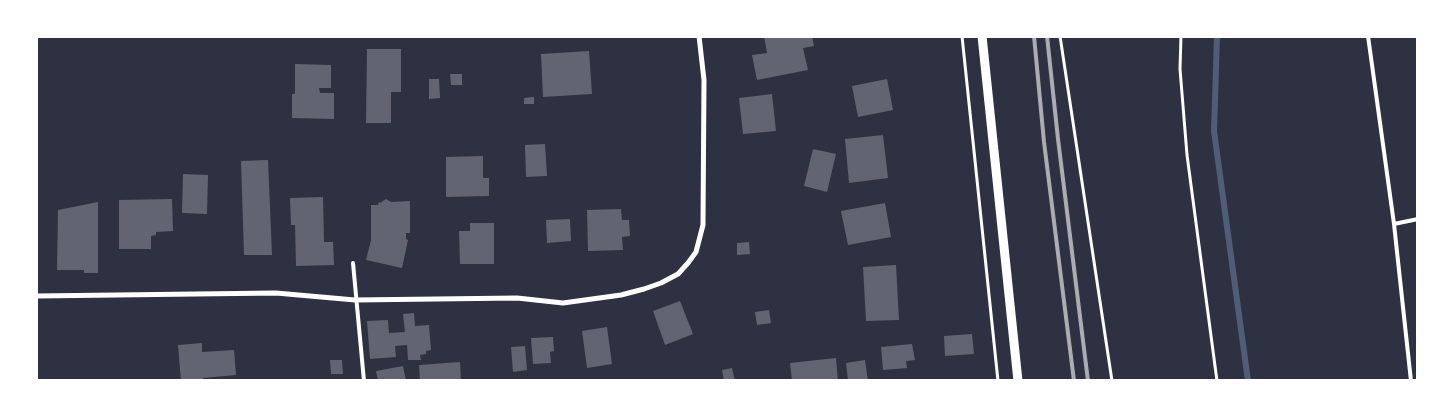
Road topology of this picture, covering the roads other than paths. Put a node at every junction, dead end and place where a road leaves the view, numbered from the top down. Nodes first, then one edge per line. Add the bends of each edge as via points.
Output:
1 (700, 36) edge
2 (982, 36) edge
3 (1368, 36) edge
4 (1418, 219) edge
5 (1394, 224) junction
6 (353, 264) dead end
7 (36, 296) edge
8 (356, 300) junction
9 (364, 381) edge
10 (1018, 381) edge
11 (1411, 381) edge

1 - 8 street via 704,80 704,214 696,252 678,274 661,283 621,295 563,303 517,298
2 - 10 street
3 - 5 lane
4 - 5 lane
5 - 11 lane
6 - 8 lane
7 - 8 street via 276,294
8 - 9 lane

